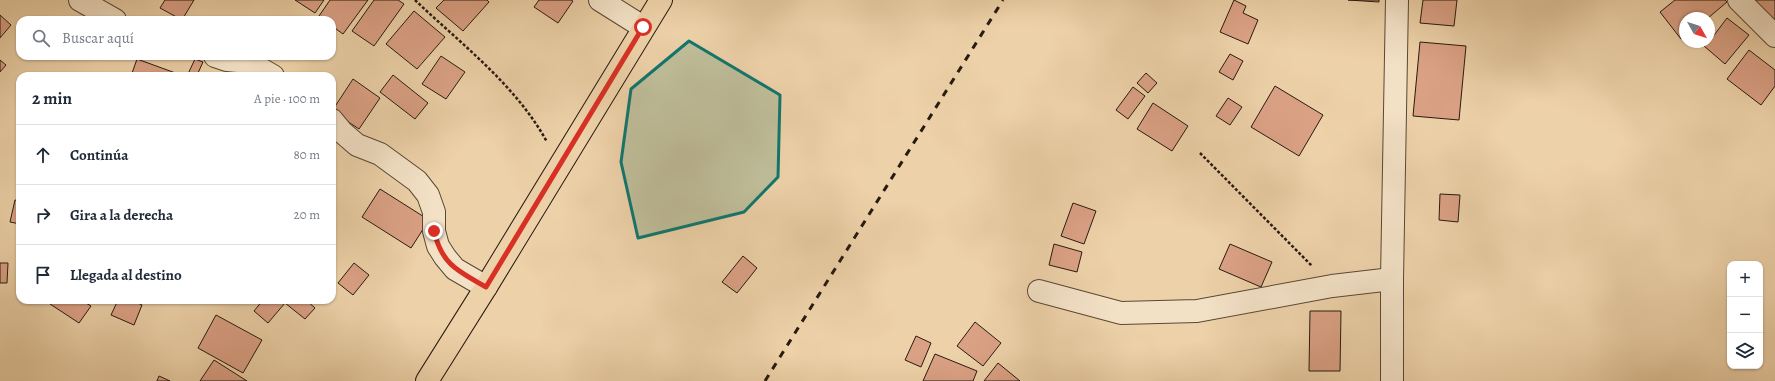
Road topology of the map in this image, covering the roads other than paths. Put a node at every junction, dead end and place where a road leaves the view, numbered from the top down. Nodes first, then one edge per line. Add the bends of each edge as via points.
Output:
1 (80, 0) edge
2 (600, 0) edge
3 (661, 0) edge
4 (1397, 0) edge
5 (1739, 0) edge
6 (108, 16) edge
7 (643, 27) junction
8 (1775, 36) edge
9 (227, 60) edge
10 (266, 72) edge
11 (336, 125) edge
12 (1392, 279) junction
13 (486, 287) junction
14 (1039, 291) dead end
15 (427, 381) edge
16 (1392, 381) edge

1 - 6 street
2 - 7 street
3 - 7 main road
4 - 12 street
5 - 8 street
7 - 13 main road
9 - 10 street via 249,62
11 - 13 street via 357,145 380,154 417,181 428,195 434,212 434,231 444,258 455,270
12 - 14 street via 1332,286 1198,311 1121,313
12 - 16 street
13 - 15 main road

